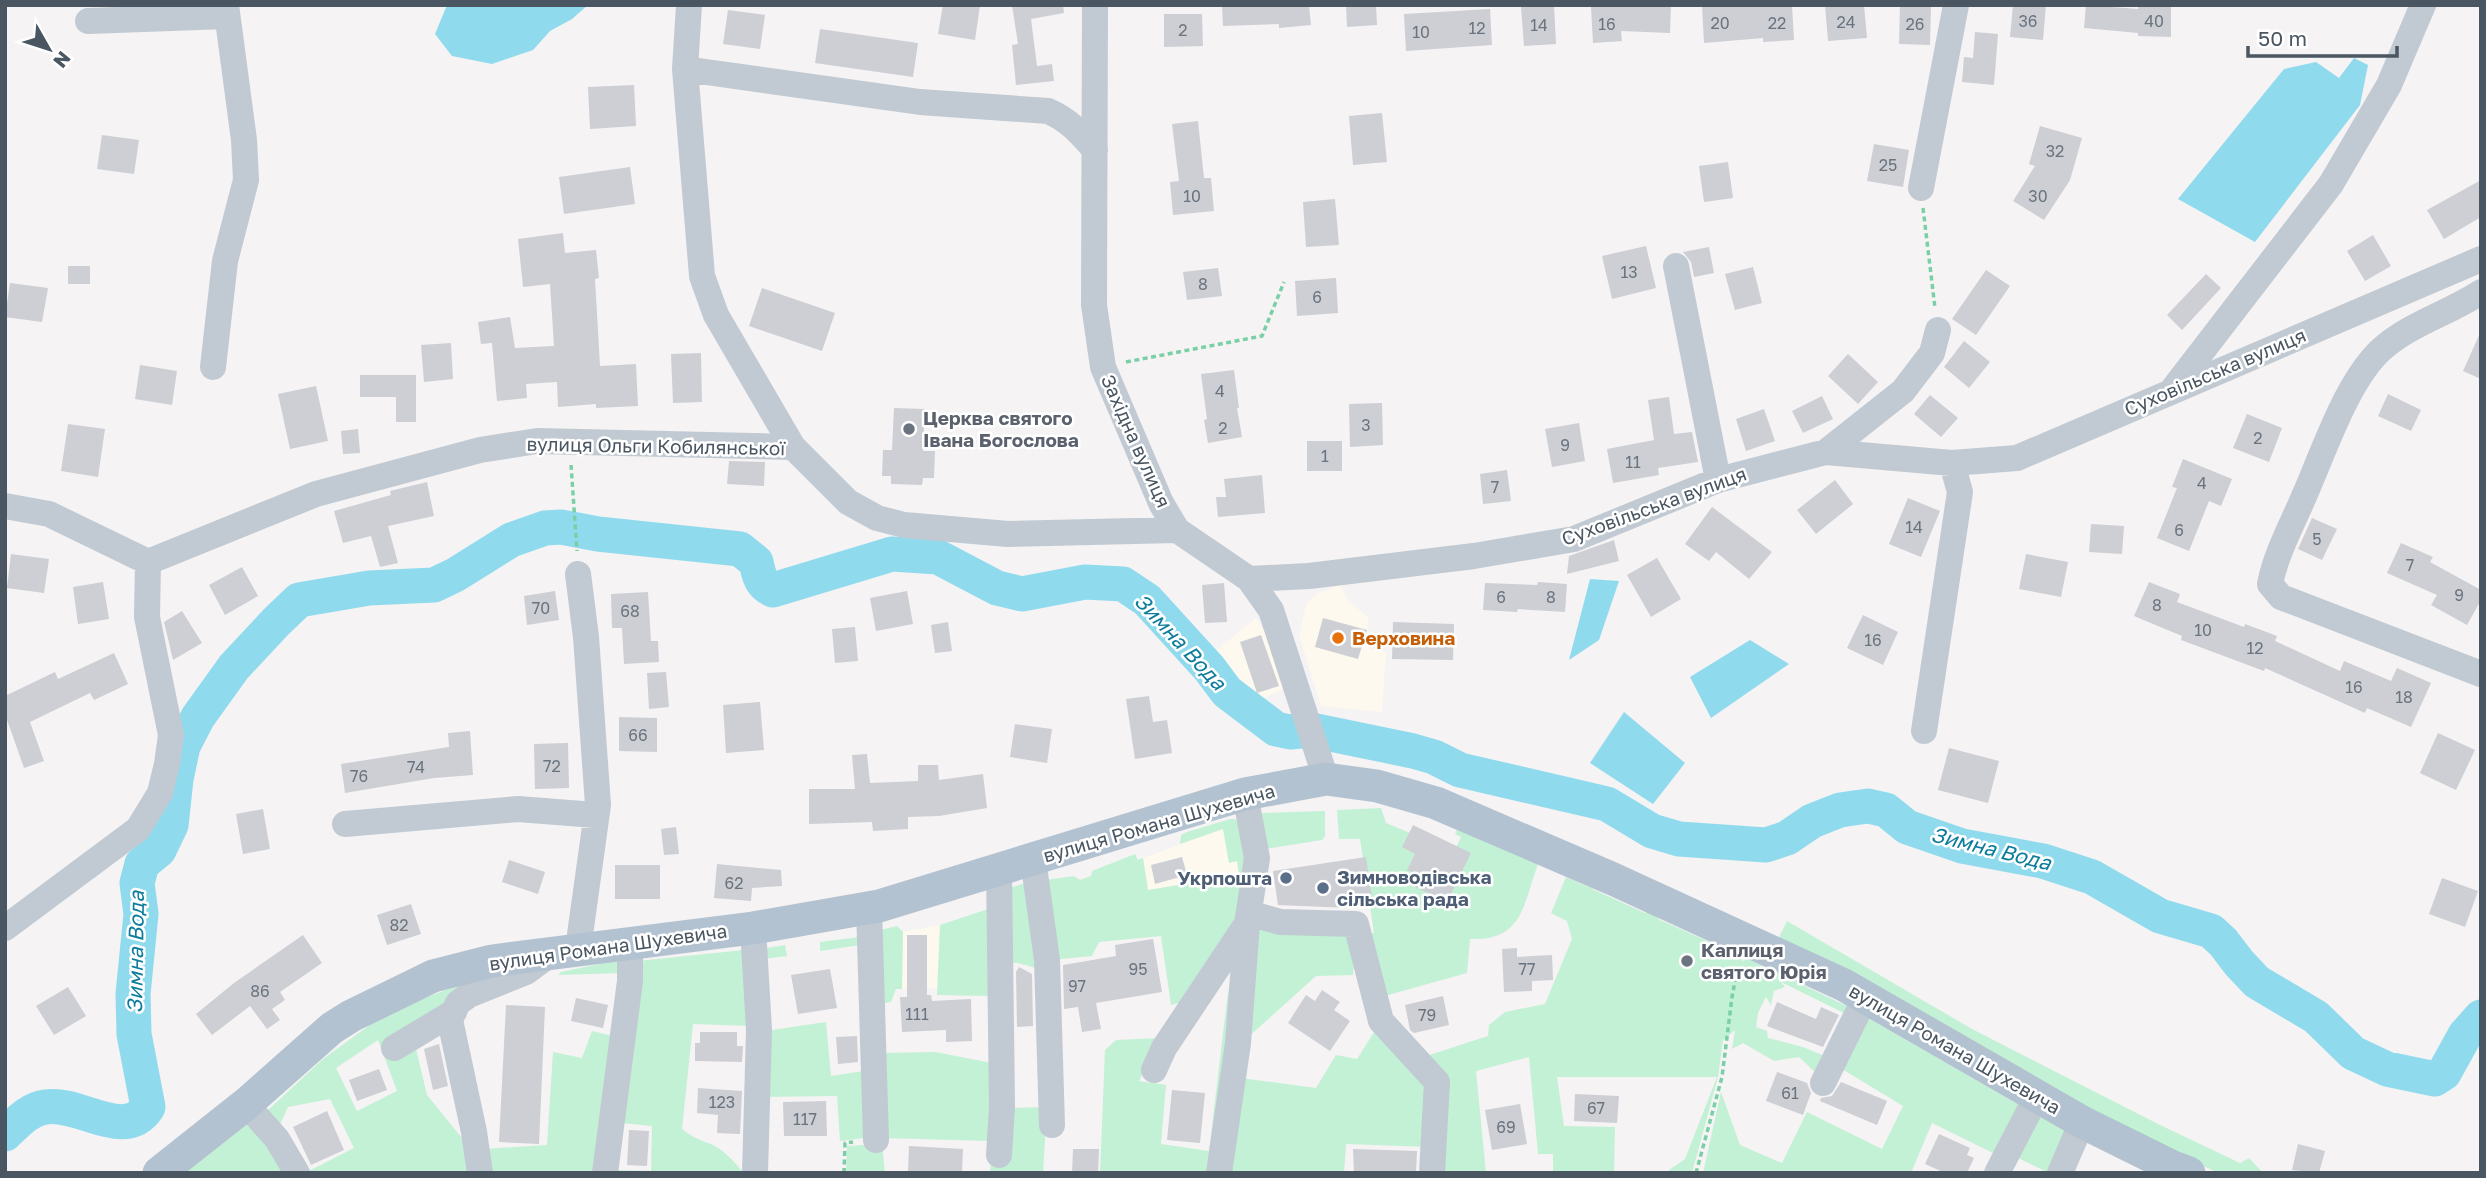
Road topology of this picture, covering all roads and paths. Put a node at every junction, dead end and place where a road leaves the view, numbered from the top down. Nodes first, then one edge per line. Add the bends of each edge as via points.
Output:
1 (689, 5) edge
2 (1095, 5) edge
3 (1956, 5) edge
4 (2423, 5) edge
5 (226, 10) edge
6 (88, 21) dead end
7 (685, 69) junction
8 (1094, 150) junction
9 (1921, 188) joint
10 (2481, 259) edge
11 (1676, 265) dead end
12 (1283, 282) dead end
13 (2481, 292) edge
14 (1938, 330) joint
15 (213, 366) dead end
16 (1103, 367) junction
17 (2171, 391) junction
18 (569, 442) junction
19 (793, 447) junction
20 (1826, 452) junction
21 (1952, 463) junction
22 (1718, 480) junction
23 (5, 506) edge
24 (1177, 530) junction
25 (148, 562) junction
26 (578, 574) joint
27 (1249, 579) junction
28 (2481, 674) edge
29 (1924, 731) dead end
30 (1326, 779) junction
31 (1245, 794) junction
32 (595, 815) junction
33 (345, 824) dead end
34 (1033, 859) junction
35 (999, 869) junction
36 (869, 908) junction
37 (1248, 918) junction
38 (5, 928) edge
39 (753, 928) junction
40 (630, 943) junction
41 (564, 951) junction
42 (1740, 956) dead end
43 (1865, 998) junction
44 (454, 1012) junction
45 (394, 1048) dead end
46 (1154, 1070) dead end
47 (1823, 1083) dead end
48 (2037, 1096) junction
49 (246, 1104) junction
50 (2082, 1122) junction
51 (1052, 1125) dead end
52 (876, 1140) joint
53 (999, 1155) dead end
54 (2172, 1170) edge
55 (159, 1173) edge
56 (297, 1173) edge
57 (480, 1173) edge
58 (605, 1173) edge
59 (755, 1173) edge
60 (844, 1173) edge
61 (1219, 1173) edge
62 (1432, 1173) edge
63 (1696, 1173) edge
64 (1997, 1173) edge
65 (2060, 1173) edge

1 - 7 street
2 - 8 street, Західна вулиця
3 - 9 street
4 - 17 street via 2389,85 2331,184
5 - 6 street
5 - 15 street via 246,180 225,261
7 - 8 street via 920,102 1048,111 1074,126
7 - 19 street via 702,276 716,316
8 - 16 street, Західна вулиця via 1094,306
9 - 14 path
10 - 17 street, Суховільська вулиця
11 - 22 street
12 - 16 path via 1262,336
13 - 28 street via 2409,330 2371,359 2336,424 2270,584 2281,597
14 - 20 street via 1932,353 1903,391
16 - 24 street, Західна вулиця
17 - 21 street, Суховільська вулиця via 2017,457
18 - 19 street, вулиця Ольги Кобилянської
18 - 25 street, вулиця Ольги Кобилянської via 537,441 480,450 316,494
18 - 26 path
19 - 24 street, вулиця Ольги Кобилянської via 848,502 877,518 904,525 1008,534
20 - 21 street, Суховільська вулиця
20 - 22 street, Суховільська вулиця
21 - 29 street via 1960,492
22 - 27 street, Суховільська вулиця via 1574,539 1474,556
23 - 25 street via 49,514
24 - 27 street, Західна вулиця
25 - 38 street via 147,617 171,734 160,793 138,829
26 - 32 street via 588,663
27 - 30 street, Західна вулиця via 1271,610
30 - 31 main road, вулиця Романа Шухевича
30 - 43 main road, вулиця Романа Шухевича via 1377,786 1436,803 1613,879
31 - 34 main road, вулиця Романа Шухевича
31 - 37 street via 1257,858
32 - 33 street via 519,809
32 - 41 street
34 - 35 main road, вулиця Романа Шухевича
34 - 51 street via 1047,961
35 - 36 main road, вулиця Романа Шухевича
35 - 53 street
36 - 39 main road, вулиця Романа Шухевича
36 - 52 street
37 - 46 street
37 - 61 street via 1238,1043
37 - 62 street via 1356,924 1381,1021 1437,1082
39 - 40 main road, вулиця Романа Шухевича
39 - 59 street via 759,1030
40 - 41 main road, вулиця Романа Шухевича
40 - 58 street via 630,981
41 - 44 street via 469,995
41 - 49 main road, вулиця Романа Шухевича via 492,961 433,976 332,1028
42 - 63 path via 1722,1077
43 - 47 street
43 - 48 main road, вулиця Романа Шухевича
44 - 45 street
44 - 57 street via 450,1020
48 - 50 main road, вулиця Романа Шухевича
48 - 64 street
49 - 55 main road, вулиця Романа Шухевича
49 - 56 street via 277,1139
50 - 54 main road, вулиця Романа Шухевича
50 - 65 street
52 - 60 path via 845,1143

